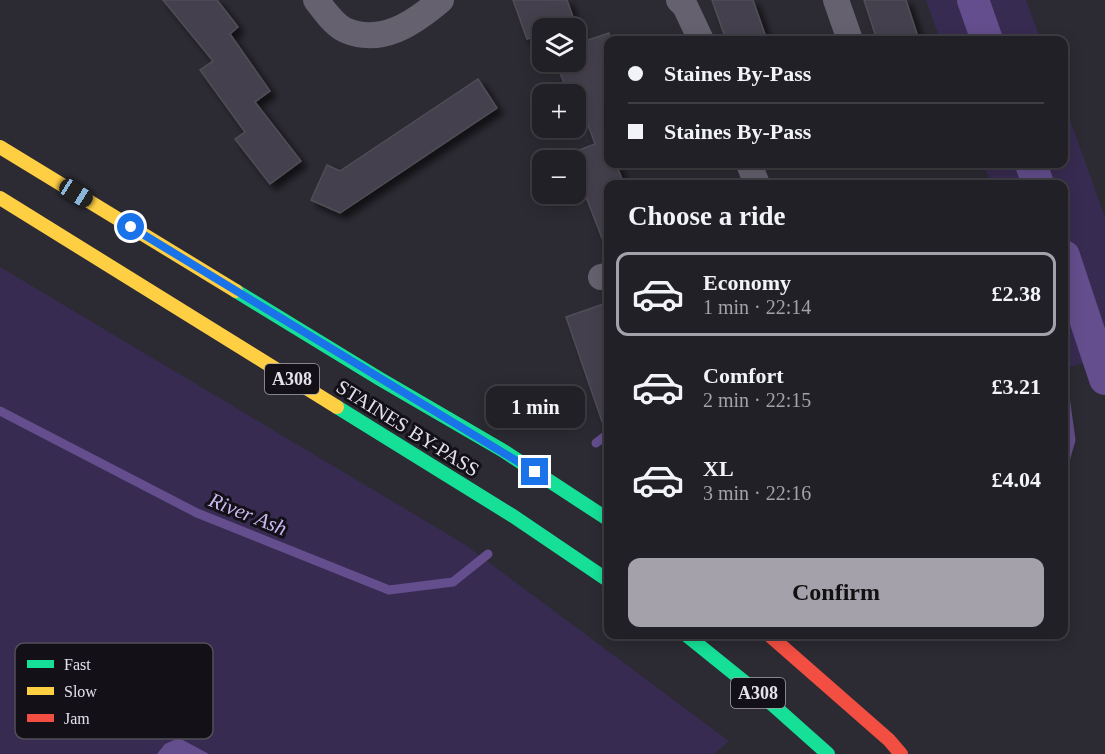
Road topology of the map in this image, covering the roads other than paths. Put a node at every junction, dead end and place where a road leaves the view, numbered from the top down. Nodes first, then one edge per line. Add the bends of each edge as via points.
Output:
1 (316, 0) edge
2 (441, 0) edge
3 (679, 0) edge
4 (836, 0) edge
5 (699, 36) edge
6 (849, 36) edge
7 (0, 147) edge
8 (0, 198) edge
9 (604, 517) edge
10 (604, 578) edge
11 (691, 639) edge
12 (774, 639) edge
13 (828, 754) edge
14 (901, 754) edge

1 - 2 street via 343,29 363,34 390,33 422,16
3 - 5 street
4 - 6 street
7 - 9 highway, STAINES BY-PASS / A308 via 502,450
8 - 10 highway, STAINES BY-PASS / A308 via 513,516
11 - 13 highway, A308
12 - 14 highway, A308

